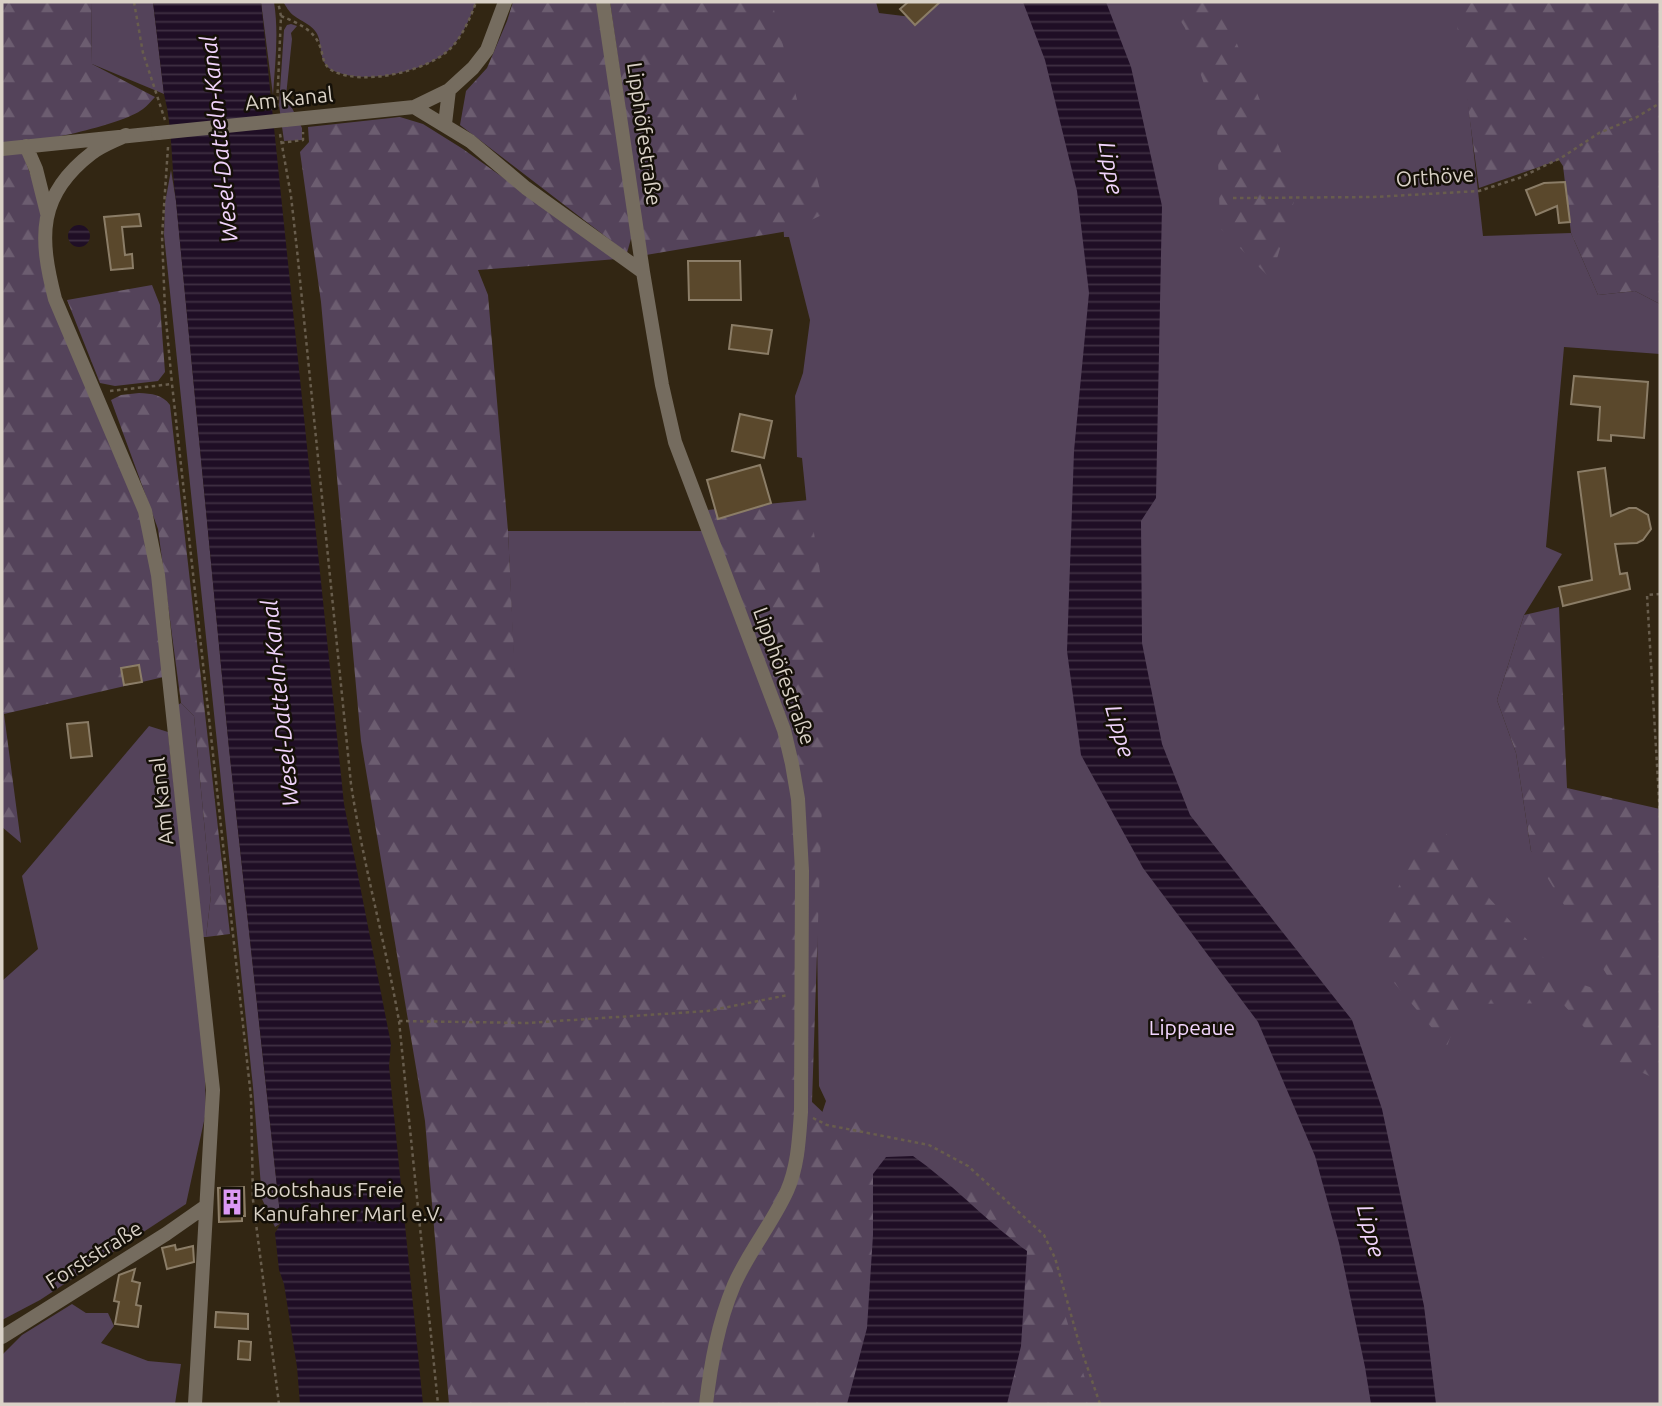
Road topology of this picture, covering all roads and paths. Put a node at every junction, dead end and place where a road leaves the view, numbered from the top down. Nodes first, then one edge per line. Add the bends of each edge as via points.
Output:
1 (134, 2) edge
2 (278, 2) edge
3 (476, 2) edge
4 (505, 2) edge
5 (603, 2) edge
6 (281, 16) junction
7 (449, 90) junction
8 (1660, 103) edge
9 (414, 107) junction
10 (280, 120) junction
11 (445, 124) junction
12 (303, 127) dead end
13 (164, 133) junction
14 (126, 135) junction
15 (281, 143) junction
16 (26, 146) junction
17 (2, 149) edge
18 (1233, 198) dead end
19 (47, 213) junction
20 (643, 272) junction
21 (172, 384) junction
22 (96, 393) junction
23 (1660, 594) edge
24 (1660, 816) edge
25 (802, 993) junction
26 (399, 1021) junction
27 (801, 1112) junction
28 (206, 1206) junction
29 (2, 1337) edge
30 (195, 1404) edge
31 (279, 1404) edge
32 (438, 1404) edge
33 (706, 1404) edge
34 (1100, 1404) edge

1 - 13 path
2 - 6 path
3 - 6 path via 450,48 424,66 375,76 332,71 306,28
4 - 7 street, Am Kanal via 487,50
5 - 20 street, Lipphöfestraße
6 - 10 path
7 - 9 street, Am Kanal
7 - 11 street
8 - 18 path, Orthöve via 1561,158 1479,191
9 - 10 street, Am Kanal
9 - 11 street
10 - 13 street, Am Kanal, bridge
10 - 15 path
11 - 20 street
12 - 15 path via 303,140
13 - 14 street, Am Kanal
13 - 21 path via 162,236
14 - 16 street, Am Kanal
14 - 19 street, Am Kanal via 93,152 54,196
15 - 26 path via 296,237 351,783
16 - 17 street
16 - 19 street, Am Kanal
19 - 22 street, Am Kanal via 44,238 55,299
20 - 25 street, Lipphöfestraße via 675,442 784,730 792,764 802,871
21 - 22 path
21 - 31 path via 251,1097 253,1200
22 - 28 street, Am Kanal via 145,511 158,575 210,1052 212,1115
23 - 24 path via 1647,595
25 - 26 path via 708,1011 527,1023
25 - 27 street, Lipphöfestraße
26 - 32 path
27 - 33 street, Lipphöfestraße via 792,1178 734,1285 716,1339
27 - 34 path via 827,1125 929,1145 968,1166 1044,1236
28 - 29 street, Forststraße
28 - 30 street, Am Kanal

